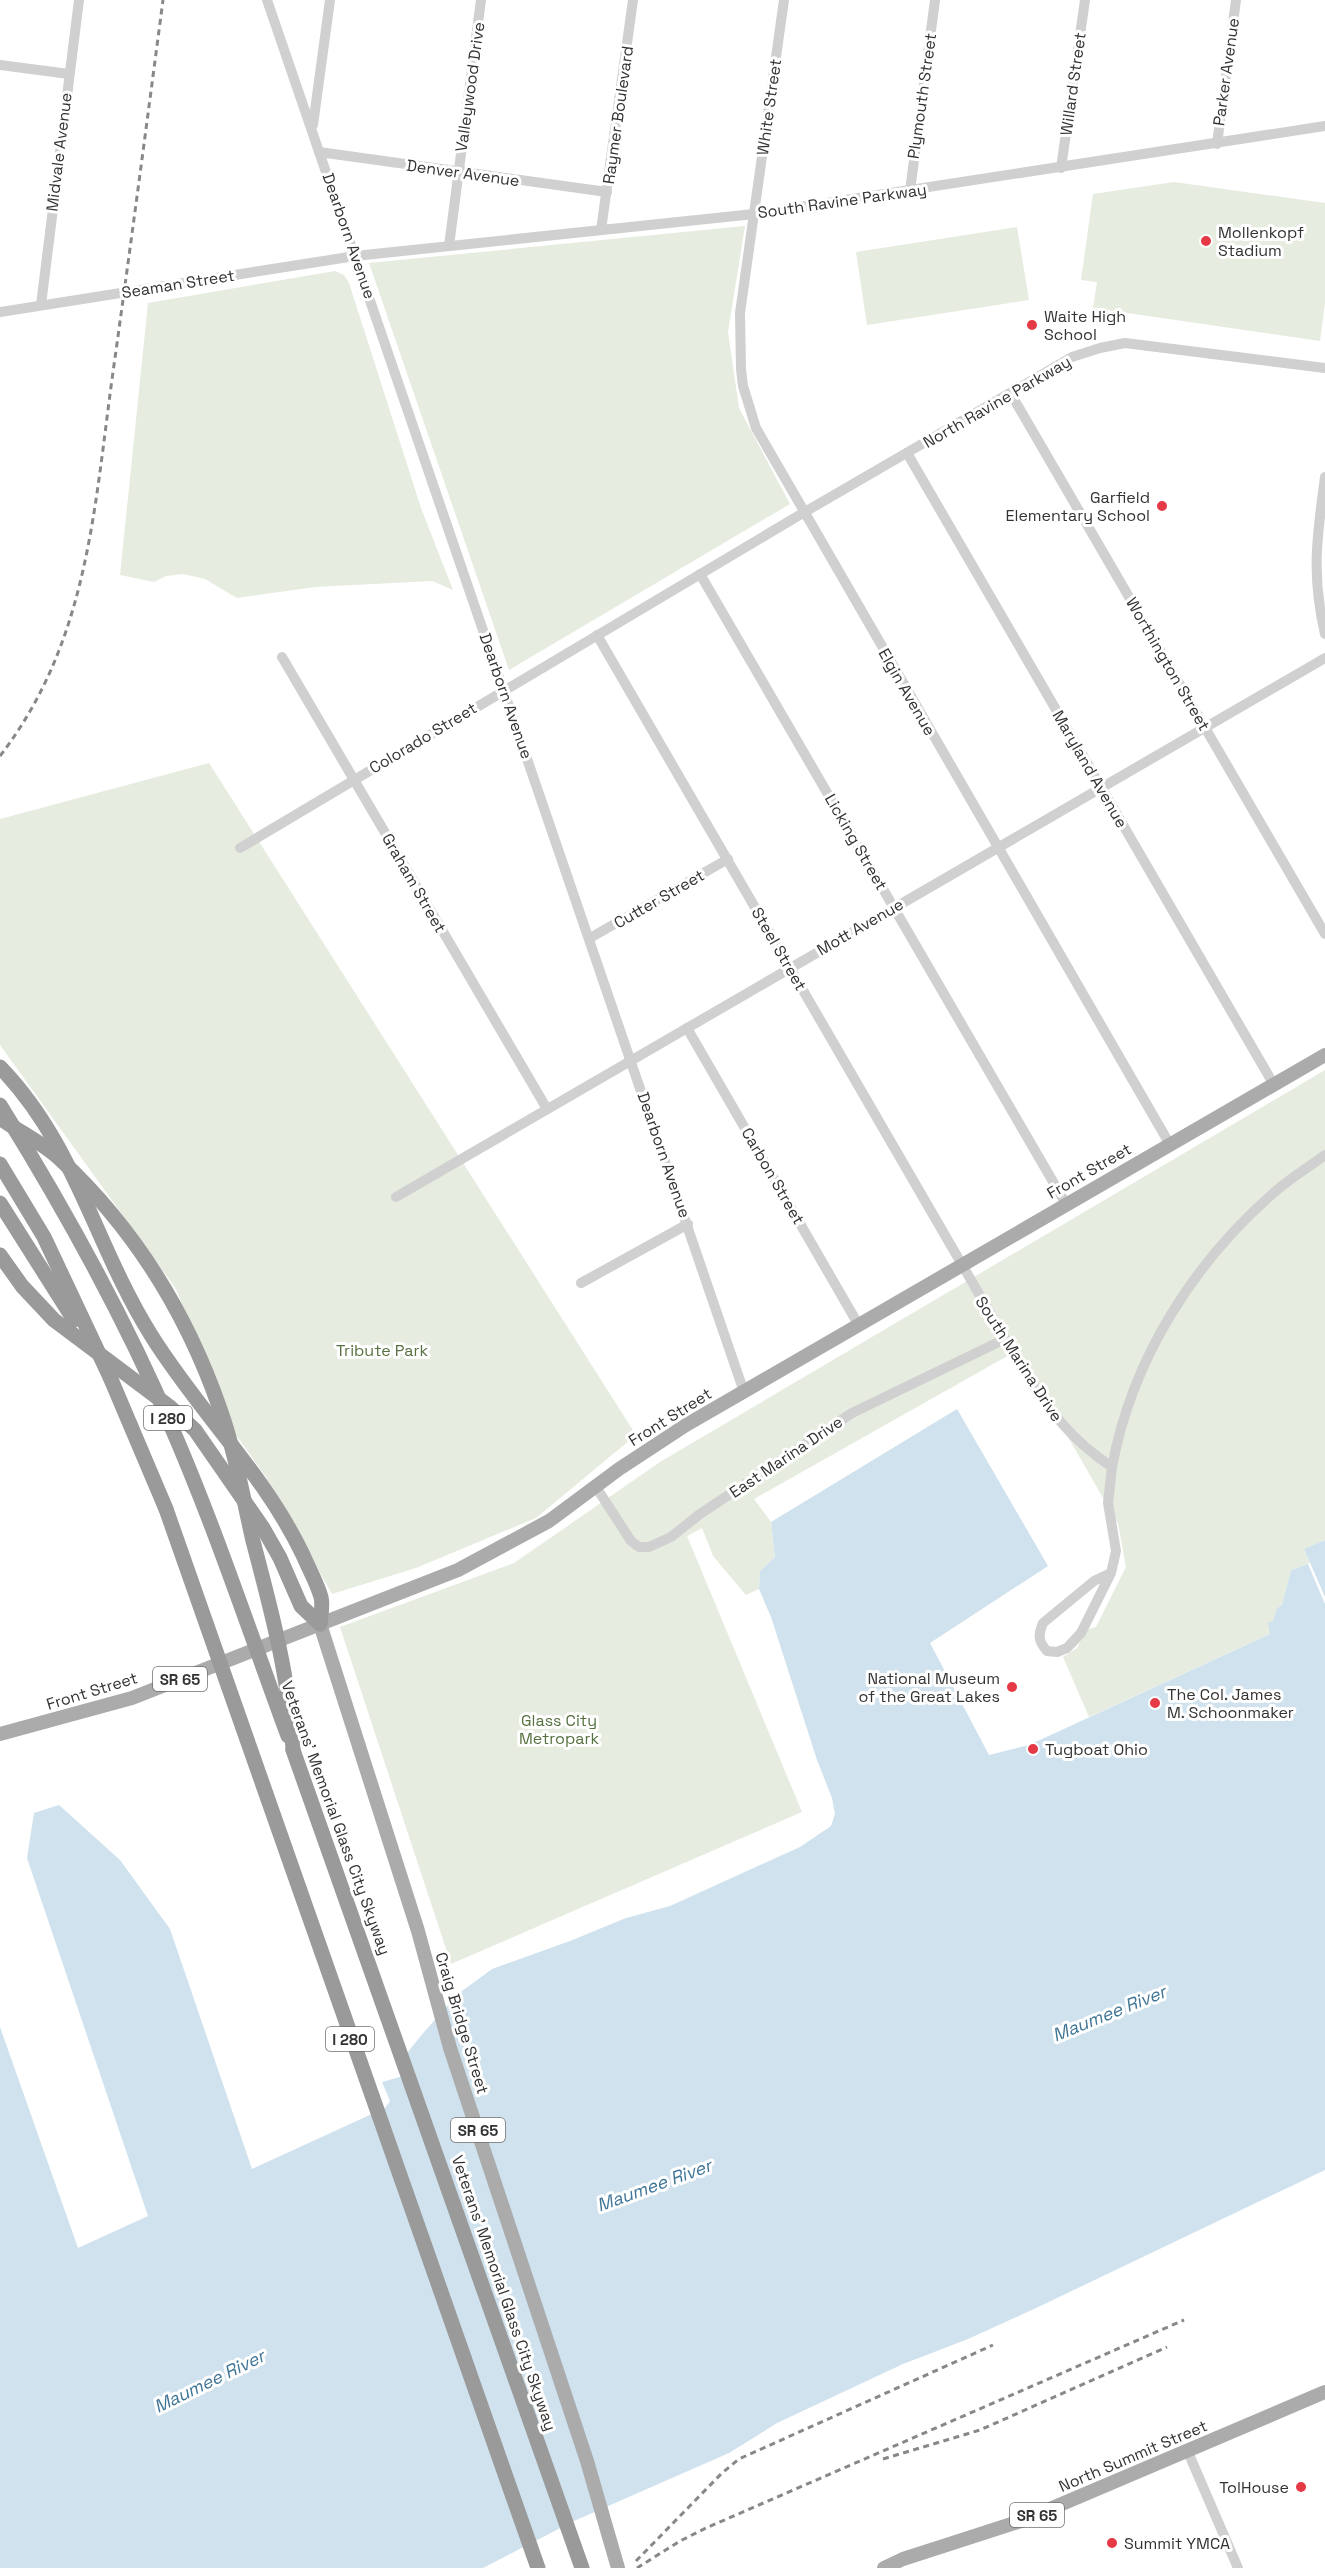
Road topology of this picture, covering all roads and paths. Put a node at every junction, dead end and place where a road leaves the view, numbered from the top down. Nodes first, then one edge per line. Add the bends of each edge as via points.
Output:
1 (79, 0) edge
2 (267, 0) edge
3 (330, 0) edge
4 (482, 0) edge
5 (633, 0) edge
6 (784, 0) edge
7 (935, 0) edge
8 (1085, 0) edge
9 (1236, 0) edge
10 (0, 65) edge
11 (69, 74) junction
12 (1325, 126) edge
13 (312, 128) junction
14 (1217, 144) junction
15 (319, 152) junction
16 (1061, 168) junction
17 (458, 172) junction
18 (909, 191) junction
19 (607, 192) junction
20 (754, 214) junction
21 (601, 230) junction
22 (449, 246) junction
23 (355, 256) junction
24 (41, 305) junction
25 (0, 312) edge
26 (1325, 368) edge
27 (1011, 394) junction
28 (907, 453) junction
29 (1325, 477) edge
30 (803, 513) junction
31 (700, 574) junction
32 (1325, 634) edge
33 (597, 635) junction
34 (282, 657) dead end
35 (1325, 658) edge
36 (504, 690) junction
37 (1205, 728) junction
38 (354, 779) junction
39 (1101, 788) junction
40 (240, 848) dead end
41 (997, 848) junction
42 (728, 860) junction
43 (894, 908) junction
44 (1325, 934) edge
45 (590, 938) junction
46 (790, 968) junction
47 (687, 1028) junction
48 (1325, 1055) edge
49 (631, 1060) junction
50 (0, 1067) edge
51 (1274, 1085) junction
52 (0, 1105) edge
53 (547, 1109) junction
54 (0, 1118) edge
55 (1170, 1143) junction
56 (1325, 1155) edge
57 (0, 1164) edge
58 (396, 1197) dead end
59 (0, 1203) edge
60 (1066, 1204) junction
61 (688, 1224) junction
62 (0, 1255) edge
63 (961, 1264) junction
64 (581, 1283) dead end
65 (858, 1324) junction
66 (1005, 1339) junction
67 (110, 1377) junction
68 (744, 1392) junction
69 (1112, 1467) junction
70 (596, 1487) junction
71 (1111, 1573) junction
72 (320, 1624) junction
73 (0, 1734) edge
74 (293, 1750) junction
75 (1325, 2392) edge
76 (1188, 2452) junction
77 (538, 2568) edge
78 (582, 2568) edge
79 (618, 2568) edge
80 (884, 2568) edge
81 (1238, 2568) edge

1 - 11 street, Midvale Avenue
2 - 13 street, Dearborn Avenue
3 - 13 street
4 - 17 street, Valleywood Drive
5 - 19 street, Raymer Boulevard
6 - 20 street, White Street
7 - 18 street, Plymouth Street
8 - 16 street, Willard Street
9 - 14 street, Parker Avenue
10 - 11 street
11 - 24 street, Midvale Avenue
12 - 14 street, South Ravine Parkway
13 - 15 street, Dearborn Avenue
14 - 16 street, South Ravine Parkway
15 - 17 street, Denver Avenue
15 - 23 street, Dearborn Avenue
16 - 18 street, South Ravine Parkway
17 - 19 street, Denver Avenue
17 - 22 street, Valleywood Drive
18 - 20 street, South Ravine Parkway
19 - 21 street, Raymer Boulevard
20 - 21 street, South Ravine Parkway
20 - 30 street, Elgin Avenue via 740,313 743,386 756,428
21 - 22 street, South Ravine Parkway
22 - 23 street, South Ravine Parkway
23 - 24 street, Seaman Street
23 - 36 street, Dearborn Avenue
24 - 25 street, Seaman Street
26 - 27 street, North Ravine Parkway via 1125,344 1072,357
27 - 28 street, North Ravine Parkway
27 - 37 street, Worthington Street
28 - 30 street, North Ravine Parkway
28 - 39 street, Maryland Avenue
29 - 32 street via 1315,579
30 - 31 street, North Ravine Parkway
30 - 41 street, Elgin Avenue
31 - 33 street, Colorado Street
31 - 43 street, Licking Street
33 - 36 street, Colorado Street
33 - 42 street, Steel Street
34 - 38 street, Graham Street
35 - 37 street, Mott Avenue
36 - 38 street, Colorado Street
36 - 45 street, Dearborn Avenue
37 - 39 street, Mott Avenue
37 - 44 street, Worthington Street
38 - 40 street, Colorado Street
38 - 53 street, Graham Street
39 - 41 street, Mott Avenue
39 - 51 street, Maryland Avenue
41 - 43 street, Mott Avenue
41 - 55 street, Elgin Avenue
42 - 45 street, Cutter Street
42 - 46 street, Steel Street
43 - 46 street, Mott Avenue
43 - 60 street, Licking Street
45 - 49 street, Dearborn Avenue
46 - 47 street, Mott Avenue
46 - 63 street, Steel Street
47 - 49 street, Mott Avenue
47 - 65 street, Carbon Street
48 - 51 main road, Front Street
49 - 53 street, Mott Avenue
49 - 61 street, Dearborn Avenue
50 - 72 highway via 35,1106 57,1141 150,1334 247,1464 295,1539 321,1599
51 - 55 main road, Front Street
52 - 74 highway, Veterans' Memorial Glass City Skyway / I 280, bridge via 82,1243 172,1426
53 - 58 street, Mott Avenue
54 - 74 highway, bridge via 58,1158 106,1206 146,1258 200,1355 221,1411 262,1575 292,1714
55 - 60 main road, Front Street
56 - 69 street via 1278,1189 1208,1259 1168,1319 1143,1368
57 - 67 highway, I 280, bridge via 44,1236
59 - 67 highway, bridge
60 - 63 main road, Front Street
61 - 64 street
61 - 68 street, Dearborn Avenue
62 - 72 highway via 54,1320 195,1430 272,1544 301,1606
63 - 65 main road, Front Street
63 - 66 street, South Marina Drive
65 - 68 main road, Front Street
66 - 69 street, South Marina Drive via 1058,1422 1086,1450
66 - 70 street, East Marina Drive via 852,1413 671,1537 649,1547 639,1547 631,1541
67 - 77 highway, I 280, bridge via 165,1509
68 - 70 main road, Front Street via 686,1425
69 - 71 street via 1107,1503 1115,1541
70 - 72 main road, Front Street via 549,1521 493,1553
71 - 71 street via 1094,1581 1043,1623 1040,1643 1047,1651 1067,1648 1081,1633
72 - 73 main road, Front Street / SR 65 via 132,1698
72 - 79 main road, Craig Bridge Street / SR 65 via 418,1931 450,2048 587,2462
74 - 78 highway, Veterans' Memorial Glass City Skyway / I 280
75 - 76 main road, North Summit Street / SR 65
76 - 80 main road, North Summit Street / SR 65 via 1024,2520
76 - 81 street

